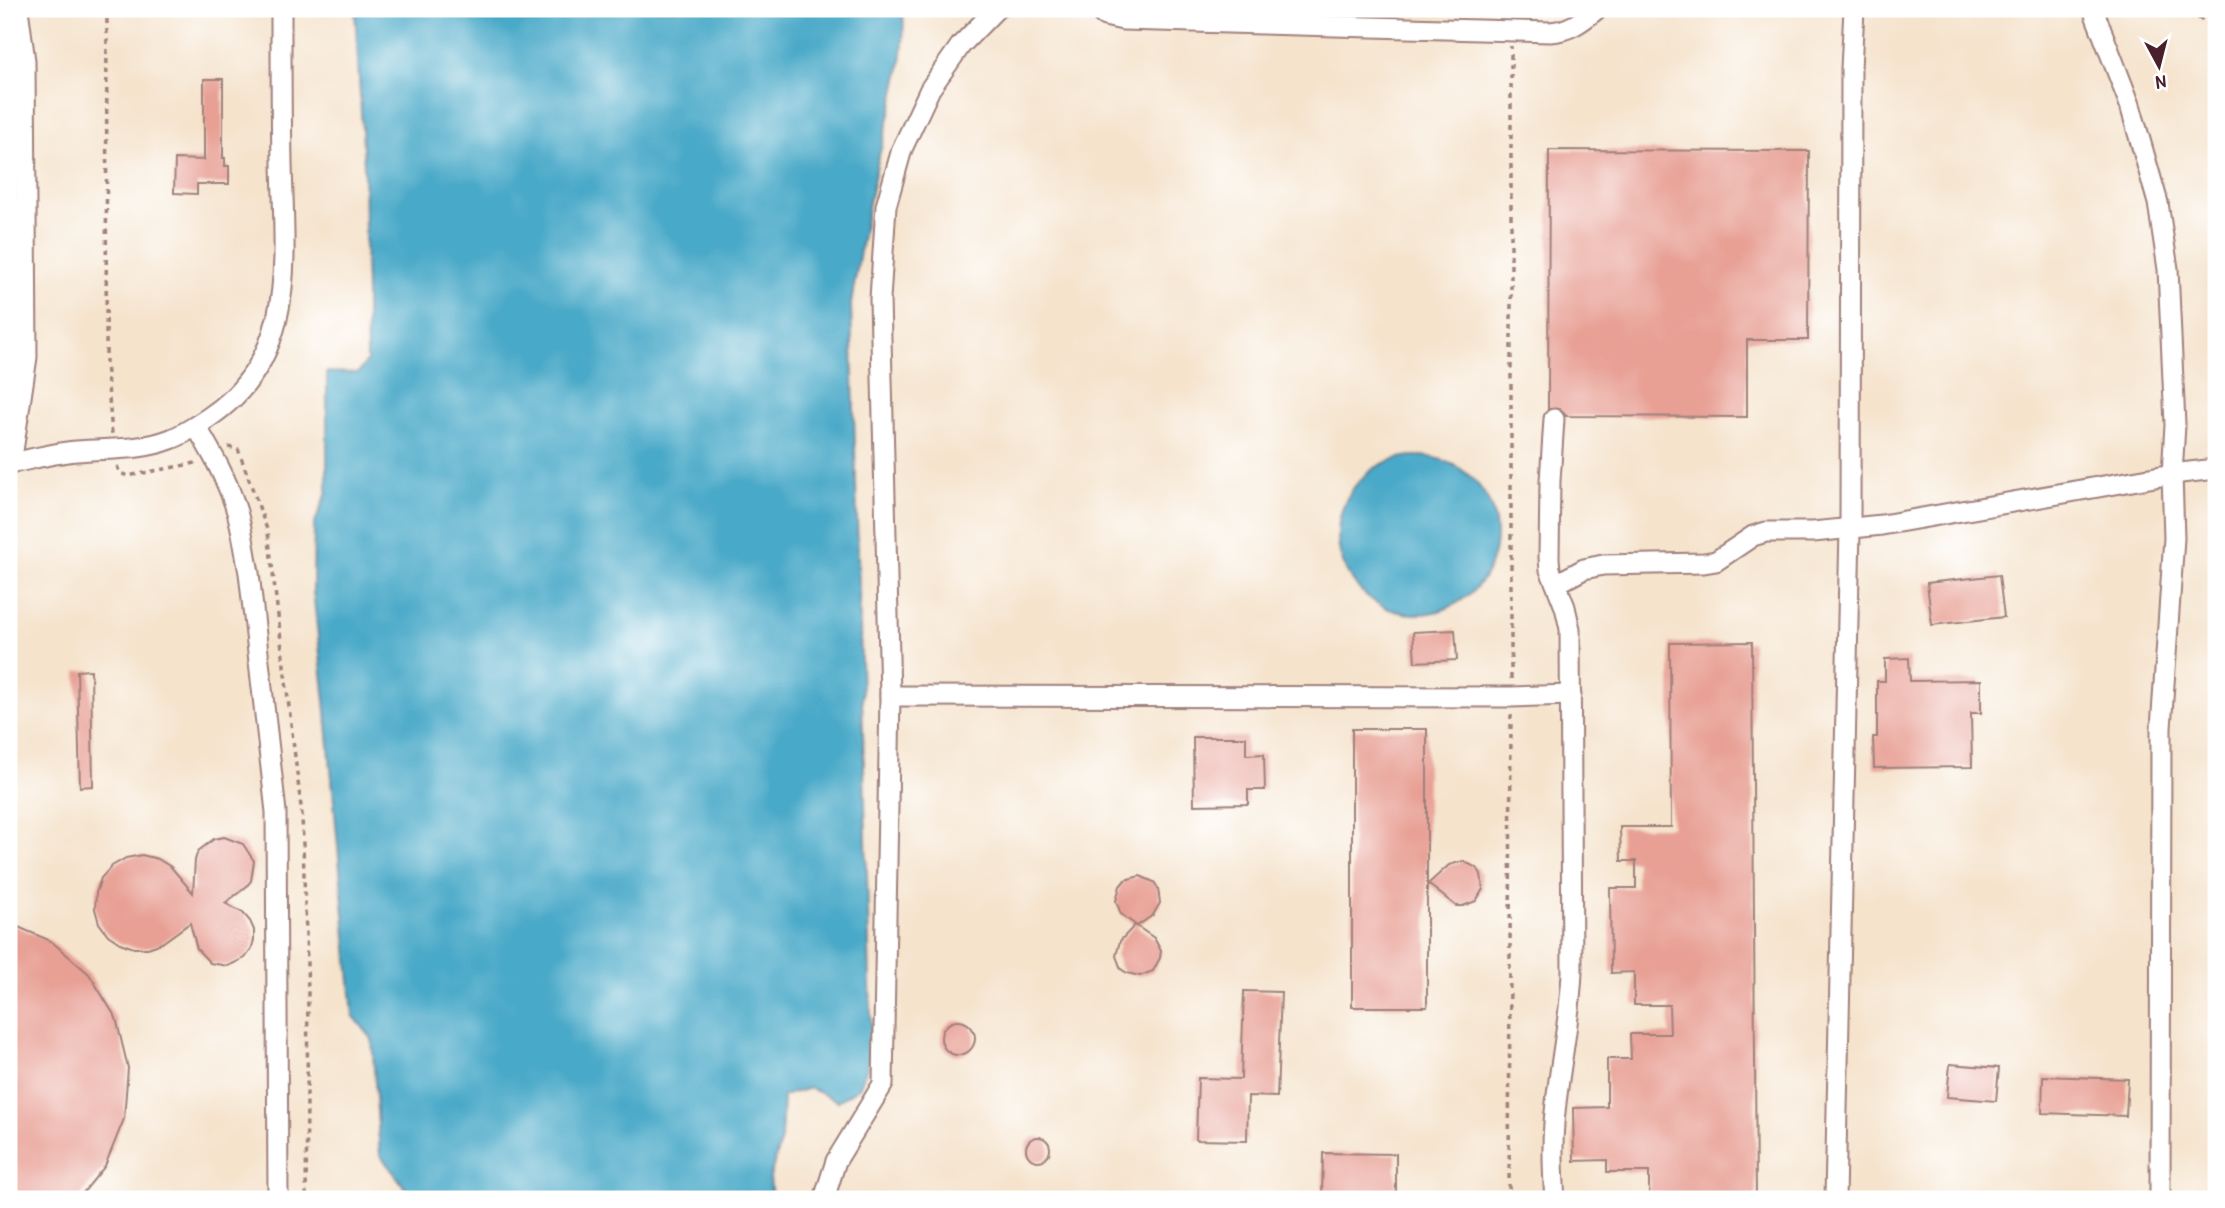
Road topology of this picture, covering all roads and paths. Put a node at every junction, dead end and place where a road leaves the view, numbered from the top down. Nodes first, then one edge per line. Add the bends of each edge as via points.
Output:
1 (18, 9) edge
2 (107, 9) edge
3 (281, 9) edge
4 (996, 9) edge
5 (1097, 9) edge
6 (1597, 9) edge
7 (1854, 9) edge
8 (2093, 9) edge
9 (2180, 9) edge
10 (2216, 27) edge
11 (1511, 31) junction
12 (1554, 419) dead end
13 (196, 426) junction
14 (114, 450) junction
15 (213, 455) junction
16 (10, 464) edge
17 (2216, 468) edge
18 (2172, 474) junction
19 (1850, 529) junction
20 (1556, 584) junction
21 (1571, 695) junction
22 (890, 696) junction
23 (1511, 697) junction
24 (278, 1199) edge
25 (306, 1199) edge
26 (824, 1199) edge
27 (1509, 1199) edge
28 (1555, 1199) edge
29 (1835, 1199) edge
30 (2160, 1199) edge

1 - 16 street via 25,61 27,357
2 - 14 path via 106,362
3 - 13 street via 284,244 278,321 266,355 244,388
4 - 22 street via 961,45 930,89 902,149 886,206 880,299
5 - 11 street via 1123,20
6 - 11 street via 1567,30
7 - 19 street
8 - 18 street via 2130,105 2158,204 2168,269 2175,425
9 - 10 path
11 - 23 path
12 - 20 street via 1549,558
13 - 14 street via 153,445
13 - 15 street
14 - 15 path via 120,473 128,476 199,463
14 - 16 street via 64,452
15 - 24 street via 234,502 242,534 276,812
15 - 25 path via 226,447 238,449 268,532 303,839 308,993
17 - 18 street
18 - 19 street
18 - 30 street via 2174,538 2161,728
19 - 20 street via 1766,532 1716,561 1603,565
19 - 29 street
20 - 21 street via 1570,629
21 - 23 street
21 - 28 street via 1571,1006 1554,1122
22 - 23 street
22 - 26 street via 883,1084 836,1161
23 - 27 path

